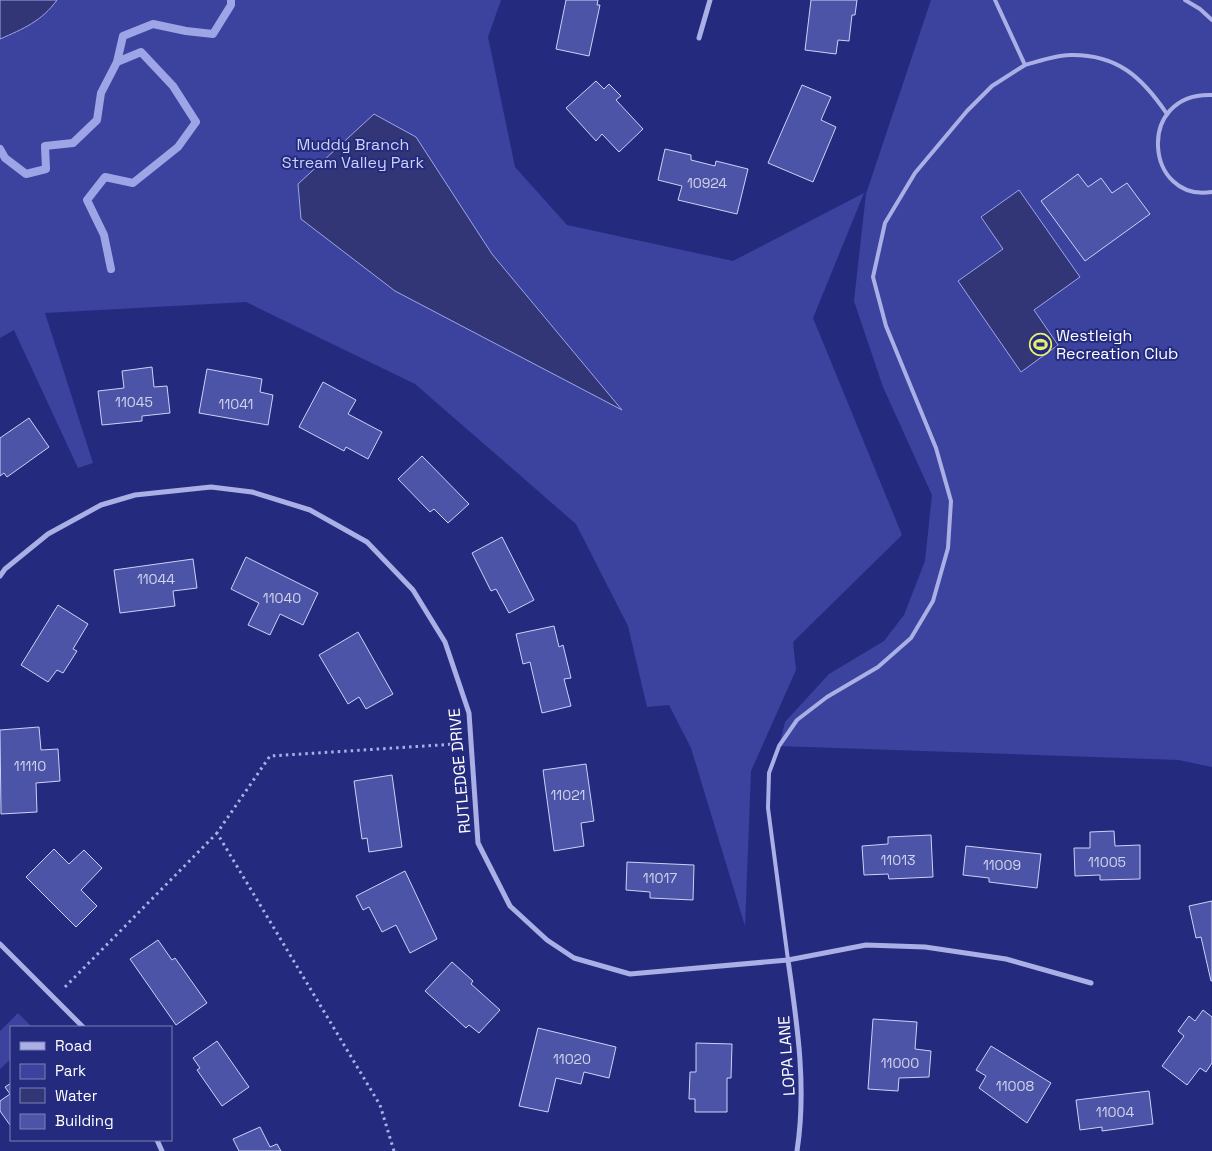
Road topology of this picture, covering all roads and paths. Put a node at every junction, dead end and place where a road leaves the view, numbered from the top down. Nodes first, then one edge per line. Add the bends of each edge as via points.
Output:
1 (710, 0) edge
2 (995, 0) edge
3 (1185, 0) edge
4 (1212, 20) edge
5 (699, 38) dead end
6 (1025, 65) junction
7 (1212, 95) edge
8 (1167, 114) junction
9 (1212, 192) edge
10 (0, 576) edge
11 (472, 747) junction
12 (217, 833) junction
13 (0, 944) edge
14 (788, 960) junction
15 (1091, 983) dead end
16 (54, 998) junction
17 (82, 1026) edge
18 (394, 1151) edge
19 (797, 1151) edge

1 - 5 street
2 - 6 lane
3 - 4 lane
6 - 8 lane via 1069,54 1104,57 1132,72 1150,88
6 - 14 lane via 992,86 967,111 915,173 884,224 873,277 886,326 936,448 951,501 948,548 933,601 912,638 878,667 827,697 797,720 779,746 769,774 768,808
7 - 8 lane via 1194,96 1179,102
8 - 9 lane via 1159,128 1157,145 1159,160 1167,174 1193,192
10 - 11 street, RUTLEDGE DRIVE via 48,534 101,505 135,495 211,487 252,492 310,510 367,542 412,590 445,642 469,713
11 - 12 path via 450,743 270,756
11 - 14 street, RUTLEDGE DRIVE via 478,842 510,906 547,940 574,958 630,974
12 - 16 path
12 - 18 path via 380,1105
13 - 16 street
14 - 15 street, RUTLEDGE DRIVE via 866,946 925,947 1006,959
14 - 19 street, LOPA LANE via 800,1041 802,1120
16 - 17 street

